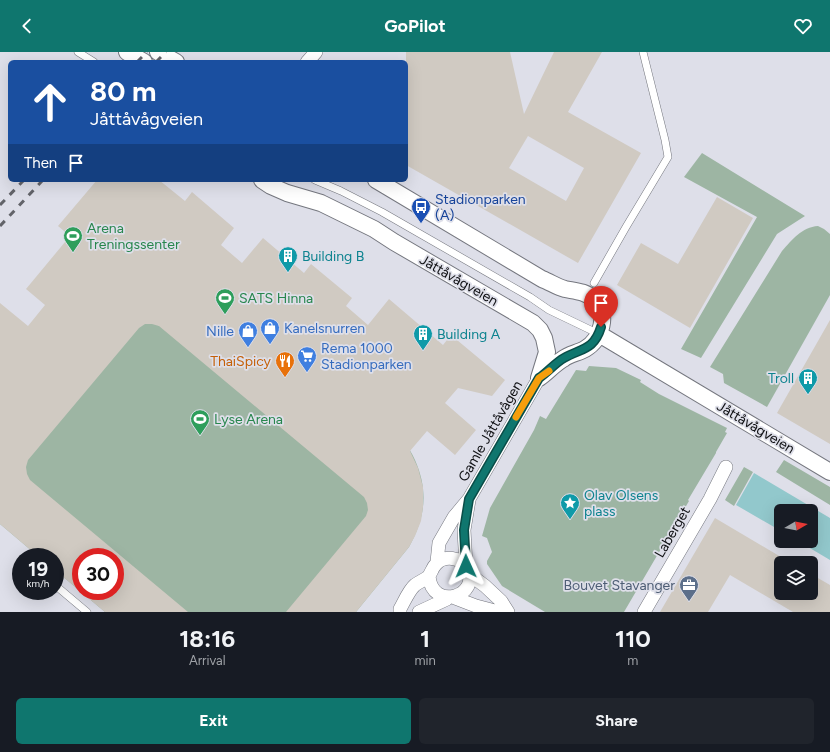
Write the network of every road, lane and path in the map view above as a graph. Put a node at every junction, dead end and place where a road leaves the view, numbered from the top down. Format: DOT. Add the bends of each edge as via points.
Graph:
graph roads {
  1 [pos="78,52"];
  2 [pos="127,52"];
  3 [pos="158,52"];
  4 [pos="316,52"];
  5 [pos="643,52"];
  6 [pos="91,60"];
  7 [pos="141,60"];
  8 [pos="172,60"];
  9 [pos="309,60"];
  10 [pos="265,182"];
  11 [pos="320,182"];
  12 [pos="379,182"];
  13 [pos="594,284"];
  14 [pos="599,334"];
  15 [pos="539,378"];
  16 [pos="726,467"];
  17 [pos="830,472"];
  18 [pos="469,499"];
  19 [pos="437,562"];
  20 [pos="468,570"];
  21 [pos="429,576"];
  22 [pos="64,593"];
  23 [pos="451,598"];
  24 [pos="87,612"];
  25 [pos="400,612"];
  26 [pos="419,612"];
  27 [pos="508,612"];
  28 [pos="644,612"];
  1 -- 6 [label="lane"];
  2 -- 7 [label="street"];
  3 -- 8 [label="street"];
  4 -- 9 [label="street"];
  5 -- 13 [label="lane" via="668,157"];
  10 -- 15 [label="street, Jåttåvågveien" via="288,193 321,203 374,229 533,323 544,338 547,352"];
  11 -- 14 [label="lane" via="382,212 549,310"];
  12 -- 14 [label="street" via="542,279 594,298 602,317"];
  14 -- 15 [label="street" via="585,349 562,359"];
  14 -- 17 [label="street, Jåttåvågveien"];
  15 -- 18 [label="street, Gamle Jåttåvågen"];
  16 -- 28 [label="street, Laberget"];
  18 -- 19 [label="street, Gamle Jåttåvågen" via="438,543"];
  18 -- 20 [label="street, Gamle Jåttåvågen" via="464,530"];
  19 -- 20 [label="street" via="452,558 460,561"];
  19 -- 21 [label="street, Gamle Jåttåvågen"];
  20 -- 23 [label="street, Gamle Jåttåvågen" via="468,587 462,594"];
  20 -- 27 [label="street" via="501,601"];
  21 -- 23 [label="street" via="434,591 440,596"];
  21 -- 25 [label="street, Gamle Jåttåvågen" via="414,586"];
  22 -- 24 [label="lane"];
  23 -- 26 [label="street, Gamle Jåttåvågen"];
  23 -- 27 [label="street" via="495,611"];
}
